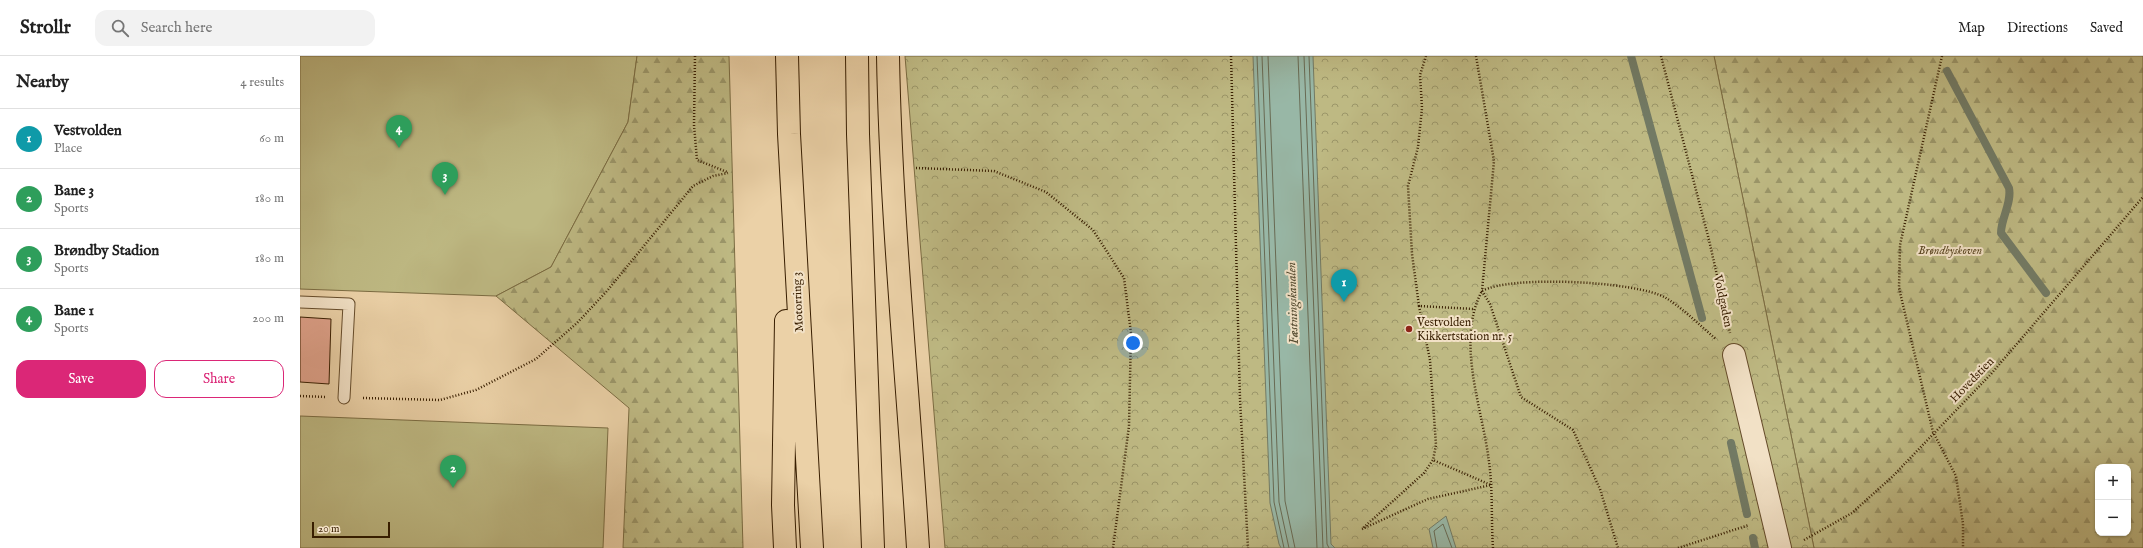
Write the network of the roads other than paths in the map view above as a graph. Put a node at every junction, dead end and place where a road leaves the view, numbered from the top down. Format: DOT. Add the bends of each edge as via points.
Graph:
graph roads {
  1 [pos="787,56"];
  2 [pos="857,56"];
  3 [pos="888,56"];
  4 [pos="789,134"];
  5 [pos="300,302"];
  6 [pos="1734,355"];
  7 [pos="344,398"];
  8 [pos="1788,546"];
  9 [pos="785,548"];
  10 [pos="812,548"];
  11 [pos="873,548"];
  12 [pos="918,548"];
  1 -- 4 [label="highway, Motorring 3"];
  2 -- 11 [label="highway"];
  3 -- 12 [label="highway" via="898,289"];
  4 -- 9 [label="highway" via="783,505"];
  4 -- 10 [label="highway, Motorring 3"];
  5 -- 7 [label="lane" via="349,304"];
  6 -- 8 [label="street" via="1772,517"];
}
